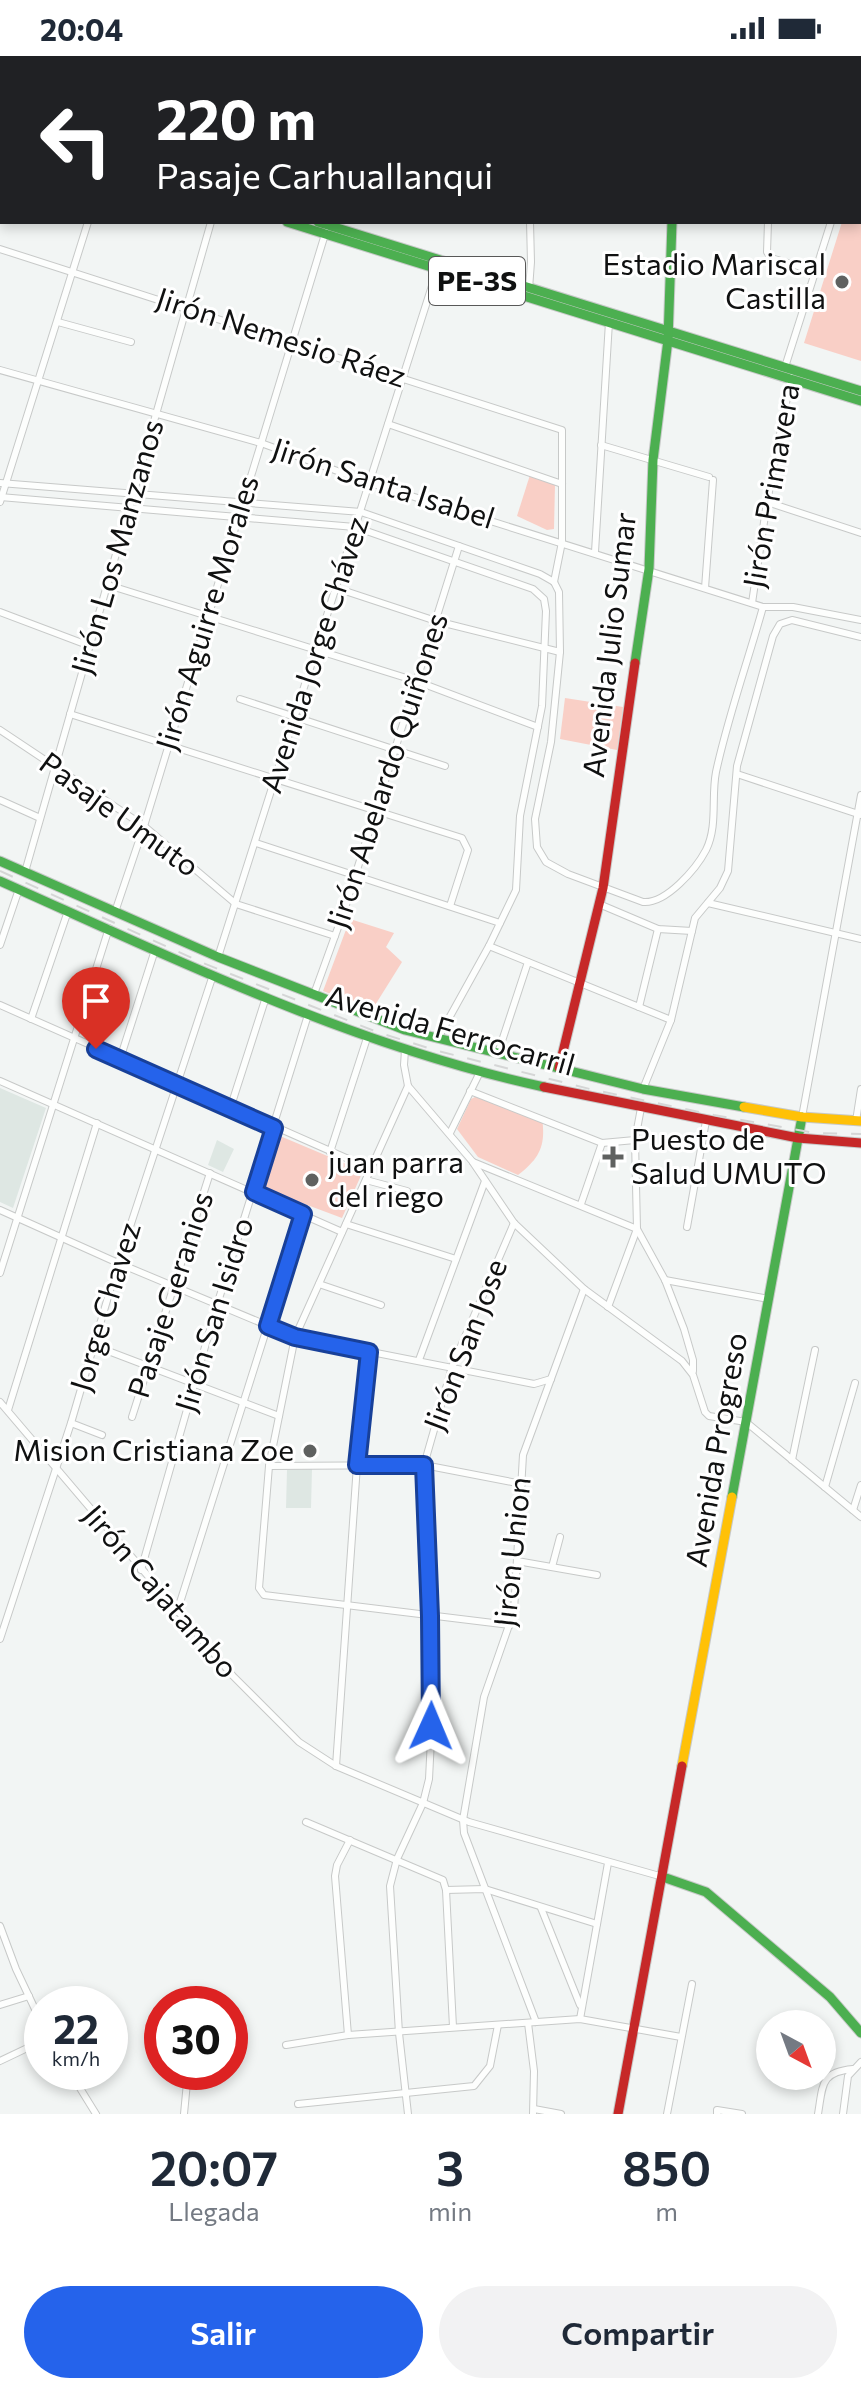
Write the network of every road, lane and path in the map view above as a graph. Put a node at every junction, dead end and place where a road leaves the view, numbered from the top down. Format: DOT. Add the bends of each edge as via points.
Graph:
graph roads {
  1 [pos="87,224"];
  2 [pos="210,224"];
  3 [pos="530,224"];
  4 [pos="672,224"];
  5 [pos="768,224"];
  6 [pos="830,224"];
  7 [pos="325,226"];
  8 [pos="0,249"];
  9 [pos="438,265"];
  10 [pos="815,271"];
  11 [pos="73,272"];
  12 [pos="528,292"];
  13 [pos="186,308"];
  14 [pos="58,322"];
  15 [pos="609,322"];
  16 [pos="668,336"];
  17 [pos="131,342"];
  18 [pos="292,342"];
  19 [pos="0,370"];
  20 [pos="787,372"];
  21 [pos="403,377"];
  22 [pos="40,381"];
  23 [pos="861,391"];
  24 [pos="861,401"];
  25 [pos="156,414"];
  26 [pos="388,424"];
  27 [pos="261,443"];
  28 [pos="601,445"];
  29 [pos="653,460"];
  30 [pos="3,483"];
  31 [pos="370,483"];
  32 [pos="562,484"];
  33 [pos="133,493"];
  34 [pos="0,499"];
  35 [pos="243,502"];
  36 [pos="767,502"];
  37 [pos="129,509"];
  38 [pos="361,512"];
  39 [pos="238,518"];
  40 [pos="355,527"];
  41 [pos="861,533"];
  42 [pos="562,542"];
  43 [pos="459,546"];
  44 [pos="595,552"];
  45 [pos="455,560"];
  46 [pos="649,569"];
  47 [pos="554,582"];
  48 [pos="108,585"];
  49 [pos="336,588"];
  50 [pos="705,588"];
  51 [pos="752,603"];
  52 [pos="763,607"];
  53 [pos="0,612"];
  54 [pos="207,615"];
  55 [pos="861,620"];
  56 [pos="436,621"];
  57 [pos="861,637"];
  58 [pos="90,646"];
  59 [pos="545,649"];
  60 [pos="316,651"];
  61 [pos="560,652"];
  62 [pos="416,681"];
  63 [pos="240,699"];
  64 [pos="70,714"];
  65 [pos="296,717"];
  66 [pos="538,727"];
  67 [pos="0,730"];
  68 [pos="167,745"];
  69 [pos="395,750"];
  70 [pos="55,766"];
  71 [pos="445,766"];
  72 [pos="737,774"];
  73 [pos="276,781"];
  74 [pos="861,795"];
  75 [pos="0,800"];
  76 [pos="376,812"];
  77 [pos="859,814"];
  78 [pos="40,818"];
  79 [pos="144,826"];
  80 [pos="256,843"];
  81 [pos="0,861"];
  82 [pos="25,872"];
  83 [pos="355,873"];
  84 [pos="0,881"];
  85 [pos="603,888"];
  86 [pos="19,889"];
  87 [pos="708,903"];
  88 [pos="236,904"];
  89 [pos="599,904"];
  90 [pos="450,906"];
  91 [pos="68,911"];
  92 [pos="115,912"];
  93 [pos="500,923"];
  94 [pos="109,928"];
  95 [pos="658,929"];
  96 [pos="692,931"];
  97 [pos="836,933"];
  98 [pos="335,936"];
  99 [pos="861,939"];
  100 [pos="0,944"];
  101 [pos="489,946"];
  102 [pos="155,950"];
  103 [pos="218,957"];
  104 [pos="528,962"];
  105 [pos="213,975"];
  106 [pos="580,983"];
  107 [pos="314,994"];
  108 [pos="266,997"];
  109 [pos="0,1005"];
  110 [pos="639,1007"];
  111 [pos="308,1015"];
  112 [pos="31,1019"];
  113 [pos="671,1020"];
  114 [pos="73,1038"];
  115 [pos="367,1038"];
  116 [pos="438,1038"];
  117 [pos="405,1050"];
  118 [pos="498,1053"];
  119 [pos="120,1059"];
  120 [pos="559,1068"];
  121 [pos="480,1072"];
  122 [pos="0,1081"];
  123 [pos="178,1085"];
  124 [pos="408,1086"];
  125 [pos="643,1089"];
  126 [pos="861,1089"];
  127 [pos="470,1091"];
  128 [pos="52,1103"];
  129 [pos="641,1108"];
  130 [pos="230,1109"];
  131 [pos="802,1117"];
  132 [pos="706,1121"];
  133 [pos="858,1121"];
  134 [pos="97,1123"];
  135 [pos="274,1128"];
  136 [pos="450,1133"];
  137 [pos="798,1138"];
  138 [pos="635,1140"];
  139 [pos="602,1143"];
  140 [pos="861,1143"];
  141 [pos="157,1150"];
  142 [pos="330,1152"];
  143 [pos="472,1161"];
  144 [pos="371,1169"];
  145 [pos="210,1173"];
  146 [pos="366,1180"];
  147 [pos="485,1181"];
  148 [pos="407,1191"];
  149 [pos="254,1192"];
  150 [pos="581,1204"];
  151 [pos="0,1210"];
  152 [pos="303,1214"];
  153 [pos="17,1217"];
  154 [pos="514,1223"];
  155 [pos="346,1224"];
  156 [pos="687,1227"];
  157 [pos="637,1229"];
  158 [pos="342,1232"];
  159 [pos="62,1237"];
  160 [pos="456,1259"];
  161 [pos="118,1263"];
  162 [pos="0,1273"];
  163 [pos="665,1280"];
  164 [pos="319,1284"];
  165 [pos="174,1286"];
  166 [pos="584,1289"];
  167 [pos="769,1299"];
  168 [pos="217,1305"];
  169 [pos="381,1305"];
  170 [pos="608,1307"];
  171 [pos="268,1326"];
  172 [pos="295,1337"];
  173 [pos="95,1346"];
  174 [pos="815,1350"];
  175 [pos="369,1352"];
  176 [pos="419,1360"];
  177 [pos="149,1367"];
  178 [pos="452,1367"];
  179 [pos="693,1375"];
  180 [pos="551,1379"];
  181 [pos="855,1383"];
  182 [pos="193,1384"];
  183 [pos="0,1402"];
  184 [pos="243,1403"];
  185 [pos="7,1410"];
  186 [pos="279,1416"];
  187 [pos="132,1417"];
  188 [pos="746,1422"];
  189 [pos="71,1423"];
  190 [pos="102,1435"];
  191 [pos="792,1460"];
  192 [pos="357,1465"];
  193 [pos="424,1465"];
  194 [pos="269,1466"];
  195 [pos="54,1468"];
  196 [pos="522,1484"];
  197 [pos="861,1485"];
  198 [pos="825,1487"];
  199 [pos="853,1510"];
  200 [pos="861,1517"];
  201 [pos="560,1537"];
  202 [pos="517,1561"];
  203 [pos="552,1567"];
  204 [pos="141,1571"];
  205 [pos="597,1575"];
  206 [pos="348,1605"];
  207 [pos="177,1612"];
  208 [pos="430,1616"];
  209 [pos="510,1625"];
  210 [pos="0,1639"];
  211 [pos="336,1766"];
  212 [pos="423,1803"];
  213 [pos="463,1820"];
  214 [pos="306,1822"];
  215 [pos="350,1840"];
  216 [pos="397,1859"];
  217 [pos="608,1863"];
  218 [pos="663,1877"];
  219 [pos="485,1889"];
  220 [pos="446,1890"];
  221 [pos="541,1908"];
  222 [pos="597,1924"];
  223 [pos="0,1926"];
  224 [pos="692,1984"];
  225 [pos="25,1986"];
  226 [pos="24,1998"];
  227 [pos="0,2005"];
  228 [pos="580,2006"];
  229 [pos="580,2019"];
  230 [pos="536,2022"];
  231 [pos="528,2023"];
  232 [pos="498,2025"];
  233 [pos="453,2027"];
  234 [pos="634,2029"];
  235 [pos="861,2032"];
  236 [pos="399,2033"];
  237 [pos="348,2035"];
  238 [pos="681,2037"];
  239 [pos="286,2045"];
  240 [pos="24,2050"];
  241 [pos="0,2061"];
  242 [pos="861,2062"];
  243 [pos="853,2069"];
  244 [pos="81,2090"];
  245 [pos="186,2090"];
  246 [pos="406,2094"];
  247 [pos="298,2104"];
  248 [pos="533,2112"];
  249 [pos="96,2114"];
  250 [pos="184,2114"];
  251 [pos="408,2114"];
  252 [pos="561,2114"];
  253 [pos="618,2114"];
  254 [pos="667,2114"];
  255 [pos="717,2114"];
  256 [pos="742,2114"];
  257 [pos="818,2114"];
  258 [pos="843,2114"];
  1 -- 11 [label="street"];
  2 -- 13 [label="street, Jirón Los Manzanos"];
  3 -- 12 [label="street"];
  4 -- 16 [label="main road, Avenida Julio Sumar"];
  5 -- 10 [label="street" via="773,260"];
  6 -- 10 [label="street, Jirón Primavera"];
  7 -- 9 [label="main road, PE-3S"];
  7 -- 18 [label="street, Jirón Aguirre Morales"];
  8 -- 11 [label="street, Jirón Nemesio Ráez"];
  9 -- 12 [label="main road, PE-3S"];
  9 -- 21 [label="street, Avenida Jorge Chávez"];
  10 -- 20 [label="street, Jirón Primavera"];
  11 -- 13 [label="street, Jirón Nemesio Ráez"];
  11 -- 14 [label="street"];
  12 -- 15 [label="main road, PE-3S"];
  12 -- 16 [label="main road, PE-3S"];
  13 -- 18 [label="street, Jirón Nemesio Ráez"];
  13 -- 25 [label="street, Jirón Los Manzanos"];
  14 -- 17 [label="street"];
  14 -- 22 [label="street"];
  15 -- 16 [label="main road, PE-3S"];
  15 -- 28 [label="street"];
  16 -- 20 [label="main road, PE-3S"];
  16 -- 29 [label="main road, Avenida Julio Sumar"];
  18 -- 21 [label="street, Jirón Nemesio Ráez"];
  18 -- 27 [label="street, Jirón Aguirre Morales"];
  19 -- 22 [label="street, Jirón Santa Isabel"];
  20 -- 23 [label="main road, PE-3S"];
  20 -- 24 [label="main road, PE-3S"];
  20 -- 36 [label="street, Jirón Primavera"];
  21 -- 26 [label="street, Avenida Jorge Chávez"];
  21 -- 32 [label="street, Jirón Nemesio Ráez" via="562,430"];
  22 -- 25 [label="street, Jirón Santa Isabel"];
  22 -- 30 [label="street"];
  25 -- 27 [label="street, Jirón Santa Isabel"];
  25 -- 33 [label="street, Jirón Los Manzanos"];
  26 -- 31 [label="street, Avenida Jorge Chávez"];
  26 -- 32 [label="street"];
  27 -- 31 [label="street, Jirón Santa Isabel"];
  27 -- 35 [label="street, Jirón Aguirre Morales"];
  28 -- 29 [label="street"];
  28 -- 44 [label="street"];
  29 -- 46 [label="main road, Avenida Julio Sumar"];
  29 -- 50 [label="street" via="711,478"];
  30 -- 33 [label="street"];
  30 -- 34 [label="street"];
  31 -- 38 [label="street, Avenida Jorge Chávez"];
  31 -- 42 [label="street, Jirón Santa Isabel"];
  32 -- 42 [label="street"];
  33 -- 35 [label="street"];
  33 -- 37 [label="street, Jirón Los Manzanos"];
  34 -- 37 [label="street"];
  35 -- 38 [label="street"];
  35 -- 39 [label="street, Jirón Aguirre Morales"];
  36 -- 41 [label="street"];
  36 -- 51 [label="street, Jirón Primavera"];
  37 -- 39 [label="street"];
  37 -- 48 [label="street, Jirón Los Manzanos"];
  38 -- 40 [label="street, Avenida Jorge Chávez"];
  38 -- 43 [label="street"];
  39 -- 40 [label="street"];
  39 -- 54 [label="street, Jirón Aguirre Morales"];
  40 -- 45 [label="street"];
  40 -- 49 [label="street, Avenida Jorge Chávez"];
  42 -- 44 [label="street, Jirón Santa Isabel"];
  42 -- 47 [label="street"];
  43 -- 45 [label="street, Jirón Abelardo Quiñones"];
  43 -- 47 [label="street"];
  44 -- 46 [label="street, Jirón Santa Isabel"];
  45 -- 56 [label="street, Jirón Abelardo Quiñones"];
  45 -- 59 [label="street" via="540,594 546,611"];
  46 -- 50 [label="street, Jirón Santa Isabel"];
  46 -- 85 [label="main road, Avenida Julio Sumar"];
  47 -- 61 [label="street" via="559,592"];
  48 -- 54 [label="street"];
  48 -- 58 [label="street, Jirón Los Manzanos"];
  49 -- 56 [label="street"];
  49 -- 60 [label="street, Avenida Jorge Chávez"];
  50 -- 51 [label="street, Jirón Santa Isabel"];
  51 -- 52 [label="street, Jirón Santa Isabel"];
  52 -- 55 [label="street, Jirón Santa Isabel"];
  52 -- 85 [label="street" via="716,774 706,851 677,884 649,903"];
  53 -- 58 [label="street"];
  54 -- 60 [label="street"];
  54 -- 68 [label="street, Jirón Aguirre Morales"];
  56 -- 59 [label="street"];
  56 -- 62 [label="street, Jirón Abelardo Quiñones"];
  57 -- 72 [label="street" via="792,620 780,624"];
  58 -- 64 [label="street, Jirón Los Manzanos"];
  59 -- 61 [label="street"];
  59 -- 66 [label="street"];
  60 -- 62 [label="street"];
  60 -- 65 [label="street, Avenida Jorge Chávez"];
  61 -- 85 [label="street" via="551,742 535,819 537,847 546,862"];
  62 -- 66 [label="street"];
  62 -- 69 [label="street, Jirón Abelardo Quiñones"];
  63 -- 65 [label="street"];
  64 -- 68 [label="street"];
  64 -- 70 [label="street, Jirón Los Manzanos"];
  65 -- 69 [label="street"];
  65 -- 73 [label="street, Avenida Jorge Chávez"];
  66 -- 93 [label="street" via="520,816 516,890"];
  67 -- 70 [label="street, Pasaje Umuto"];
  68 -- 73 [label="street"];
  68 -- 79 [label="street, Jirón Aguirre Morales"];
  69 -- 71 [label="street"];
  69 -- 76 [label="street, Jirón Abelardo Quiñones"];
  70 -- 78 [label="street, Jirón Los Manzanos"];
  70 -- 79 [label="street, Pasaje Umuto"];
  72 -- 77 [label="street"];
  72 -- 87 [label="street" via="728,871"];
  73 -- 76 [label="street"];
  73 -- 80 [label="street, Avenida Jorge Chávez"];
  74 -- 77 [label="street, Avenida Progreso"];
  75 -- 78 [label="street"];
  76 -- 83 [label="street, Jirón Abelardo Quiñones"];
  76 -- 90 [label="street" via="462,838 468,850"];
  77 -- 97 [label="street, Avenida Progreso"];
  78 -- 82 [label="street, Jirón Los Manzanos"];
  79 -- 88 [label="street, Pasaje Umuto"];
  79 -- 92 [label="street, Jirón Aguirre Morales"];
  80 -- 83 [label="street"];
  80 -- 88 [label="street, Avenida Jorge Chávez"];
  81 -- 82 [label="main road, Avenida Ferrocarril"];
  82 -- 92 [label="main road, Avenida Ferrocarril"];
  83 -- 90 [label="street"];
  83 -- 98 [label="street, Jirón Abelardo Quiñones"];
  84 -- 86 [label="main road, Avenida Ferrocarril"];
  85 -- 89 [label="main road, Avenida Julio Sumar"];
  86 -- 91 [label="main road, Avenida Ferrocarril"];
  86 -- 100 [label="street"];
  87 -- 96 [label="street"];
  87 -- 97 [label="street"];
  88 -- 98 [label="street"];
  88 -- 103 [label="street, Avenida Jorge Chávez"];
  89 -- 95 [label="street"];
  89 -- 106 [label="main road, Avenida Julio Sumar"];
  90 -- 93 [label="street"];
  91 -- 94 [label="main road, Avenida Ferrocarril"];
  91 -- 112 [label="street"];
  92 -- 103 [label="main road, Avenida Ferrocarril"];
  93 -- 101 [label="street"];
  94 -- 102 [label="main road, Avenida Ferrocarril"];
  94 -- 114 [label="street"];
  95 -- 96 [label="street"];
  95 -- 110 [label="street"];
  96 -- 113 [label="street"];
  97 -- 99 [label="street"];
  97 -- 131 [label="street, Avenida Progreso"];
  98 -- 107 [label="street, Jirón Abelardo Quiñones"];
  101 -- 104 [label="street"];
  101 -- 116 [label="street"];
  102 -- 105 [label="main road, Avenida Ferrocarril"];
  102 -- 119 [label="street"];
  103 -- 107 [label="main road, Avenida Ferrocarril"];
  104 -- 106 [label="street"];
  104 -- 118 [label="street"];
  105 -- 108 [label="main road, Avenida Ferrocarril"];
  105 -- 123 [label="street, Jorge Chavez"];
  106 -- 110 [label="street"];
  106 -- 120 [label="main road, Avenida Julio Sumar"];
  107 -- 116 [label="main road, Avenida Ferrocarril"];
  108 -- 111 [label="main road, Avenida Ferrocarril"];
  108 -- 130 [label="street"];
  109 -- 112 [label="street"];
  110 -- 113 [label="street"];
  111 -- 115 [label="main road, Avenida Ferrocarril"];
  111 -- 135 [label="street, Jirón San Isidro"];
  112 -- 114 [label="street"];
  113 -- 125 [label="street"];
  114 -- 119 [label="street"];
  114 -- 128 [label="street"];
  115 -- 117 [label="main road, Avenida Ferrocarril"];
  115 -- 142 [label="street"];
  116 -- 118 [label="main road, Avenida Ferrocarril"];
  117 -- 121 [label="main road, Avenida Ferrocarril"];
  117 -- 124 [label="street"];
  118 -- 120 [label="main road, Avenida Ferrocarril"];
  119 -- 123 [label="street"];
  120 -- 125 [label="main road, Avenida Ferrocarril"];
  121 -- 127 [label="street"];
  121 -- 129 [label="main road, Avenida Ferrocarril"];
  122 -- 128 [label="street"];
  123 -- 130 [label="street"];
  123 -- 141 [label="street, Jorge Chavez"];
  124 -- 136 [label="street"];
  124 -- 144 [label="street"];
  125 -- 131 [label="main road, Avenida Ferrocarril"];
  126 -- 133 [label="street"];
  127 -- 136 [label="street"];
  127 -- 139 [label="street"];
  128 -- 134 [label="street"];
  128 -- 153 [label="street"];
  129 -- 132 [label="main road, Avenida Ferrocarril"];
  129 -- 138 [label="street"];
  130 -- 135 [label="street"];
  131 -- 133 [label="main road, Avenida Ferrocarril"];
  131 -- 137 [label="main road, Avenida Progreso"];
  132 -- 137 [label="main road, Avenida Ferrocarril"];
  132 -- 156 [label="street"];
  134 -- 141 [label="street"];
  134 -- 159 [label="street"];
  135 -- 142 [label="street"];
  135 -- 149 [label="street, Jirón San Isidro"];
  136 -- 143 [label="street"];
  137 -- 140 [label="main road, Avenida Ferrocarril"];
  137 -- 167 [label="main road, Avenida Progreso"];
  138 -- 139 [label="street"];
  138 -- 157 [label="street"];
  139 -- 150 [label="street"];
  141 -- 145 [label="street"];
  141 -- 161 [label="street, Jorge Chavez"];
  142 -- 144 [label="street"];
  143 -- 147 [label="street"];
  143 -- 150 [label="street"];
  144 -- 146 [label="street"];
  145 -- 149 [label="street"];
  145 -- 165 [label="street, Pasaje Geranios"];
  146 -- 148 [label="street"];
  146 -- 155 [label="street"];
  147 -- 154 [label="street"];
  147 -- 160 [label="street"];
  149 -- 152 [label="street"];
  149 -- 168 [label="street, Jirón San Isidro"];
  150 -- 157 [label="street"];
  151 -- 153 [label="street"];
  152 -- 158 [label="street"];
  152 -- 171 [label="street"];
  153 -- 159 [label="street"];
  153 -- 162 [label="street"];
  154 -- 166 [label="street"];
  154 -- 178 [label="street, Jirón San Jose"];
  155 -- 158 [label="street"];
  155 -- 160 [label="street"];
  157 -- 163 [label="street"];
  157 -- 170 [label="street"];
  158 -- 164 [label="street"];
  159 -- 161 [label="street"];
  159 -- 185 [label="street"];
  160 -- 176 [label="street"];
  161 -- 165 [label="street"];
  161 -- 173 [label="street, Jorge Chavez"];
  163 -- 167 [label="street"];
  163 -- 179 [label="street" via="684,1329"];
  164 -- 169 [label="street"];
  164 -- 172 [label="street"];
  165 -- 168 [label="street"];
  165 -- 177 [label="street, Pasaje Geranios"];
  166 -- 170 [label="street"];
  166 -- 180 [label="street, Jirón Union"];
  167 -- 188 [label="main road, Avenida Progreso"];
  168 -- 171 [label="street"];
  168 -- 182 [label="street, Jirón San Isidro"];
  170 -- 179 [label="street" via="682,1361"];
  171 -- 172 [label="street"];
  171 -- 184 [label="street"];
  172 -- 175 [label="street"];
  172 -- 186 [label="street"];
  173 -- 177 [label="street"];
  173 -- 189 [label="street, Jorge Chavez"];
  174 -- 191 [label="street"];
  175 -- 176 [label="street"];
  175 -- 192 [label="street"];
  176 -- 178 [label="street"];
  177 -- 182 [label="street"];
  177 -- 187 [label="street, Pasaje Geranios"];
  178 -- 180 [label="street" via="534,1384"];
  178 -- 193 [label="street, Jirón San Jose"];
  179 -- 188 [label="street" via="709,1416"];
  180 -- 196 [label="street, Jirón Union" via="523,1455"];
  181 -- 198 [label="street"];
  182 -- 184 [label="street"];
  182 -- 204 [label="street, Jirón San Isidro"];
  183 -- 185 [label="street, Jirón Cajatambo"];
  184 -- 186 [label="street"];
  184 -- 207 [label="street"];
  185 -- 195 [label="street, Jirón Cajatambo"];
  186 -- 194 [label="street"];
  188 -- 191 [label="street"];
  188 -- 218 [label="main road, Avenida Progreso"];
  189 -- 190 [label="street"];
  189 -- 195 [label="street, Jorge Chavez"];
  191 -- 198 [label="street"];
  192 -- 193 [label="street"];
  192 -- 194 [label="street"];
  192 -- 206 [label="street"];
  193 -- 196 [label="street"];
  193 -- 208 [label="street, Jirón San Jose"];
  194 -- 206 [label="street" via="261,1592"];
  195 -- 204 [label="street, Jirón Cajatambo"];
  195 -- 210 [label="street, Jorge Chavez"];
  196 -- 202 [label="street, Jirón Union"];
  197 -- 199 [label="street"];
  198 -- 199 [label="street"];
  199 -- 200 [label="street"];
  201 -- 203 [label="street"];
  202 -- 203 [label="street"];
  202 -- 209 [label="street, Jirón Union"];
  203 -- 205 [label="street"];
  204 -- 207 [label="street, Jirón Cajatambo"];
  206 -- 208 [label="street"];
  206 -- 211 [label="street"];
  207 -- 211 [label="street, Jirón Cajatambo" via="256,1701 299,1742"];
  208 -- 209 [label="street"];
  208 -- 212 [label="street, Jirón San Jose" via="433,1699"];
  209 -- 213 [label="street, Jirón Union" via="484,1697"];
  211 -- 212 [label="street, Jirón Cajatambo"];
  212 -- 213 [label="street, Jirón Cajatambo"];
  212 -- 216 [label="street, Jirón San Jose"];
  213 -- 217 [label="street, Jirón Cajatambo"];
  213 -- 219 [label="street"];
  214 -- 215 [label="street"];
  215 -- 216 [label="street"];
  215 -- 237 [label="street" via="335,1876"];
  216 -- 220 [label="street" via="443,1880"];
  216 -- 236 [label="street, Jirón San Jose" via="390,1908"];
  217 -- 218 [label="street, Jirón Cajatambo"];
  217 -- 222 [label="street"];
  218 -- 234 [label="main road, Avenida Progreso"];
  218 -- 235 [label="main road" via="706,1892 830,1997"];
  219 -- 220 [label="street"];
  219 -- 221 [label="street"];
  219 -- 230 [label="street"];
  220 -- 233 [label="street"];
  221 -- 222 [label="street"];
  221 -- 228 [label="street"];
  222 -- 228 [label="street"];
  223 -- 225 [label="street"];
  224 -- 238 [label="street"];
  226 -- 227 [label="street"];
  228 -- 229 [label="street"];
  229 -- 230 [label="street"];
  229 -- 234 [label="street"];
  230 -- 231 [label="street"];
  231 -- 232 [label="street"];
  231 -- 248 [label="street"];
  232 -- 233 [label="street"];
  232 -- 246 [label="street" via="490,2066 474,2086"];
  233 -- 236 [label="street"];
  234 -- 238 [label="street"];
  234 -- 253 [label="main road, Avenida Progreso"];
  236 -- 237 [label="street"];
  236 -- 246 [label="street, Jirón San Jose"];
  237 -- 239 [label="street"];
  238 -- 254 [label="street"];
  240 -- 241 [label="street"];
  242 -- 243 [label="street"];
  243 -- 257 [label="street" via="835,2071 824,2081"];
  243 -- 258 [label="street" via="845,2084"];
  244 -- 249 [label="street"];
  245 -- 250 [label="street"];
  246 -- 247 [label="street"];
  246 -- 251 [label="street, Jirón San Jose"];
  248 -- 252 [label="street"];
  255 -- 256 [label="street"];
}
